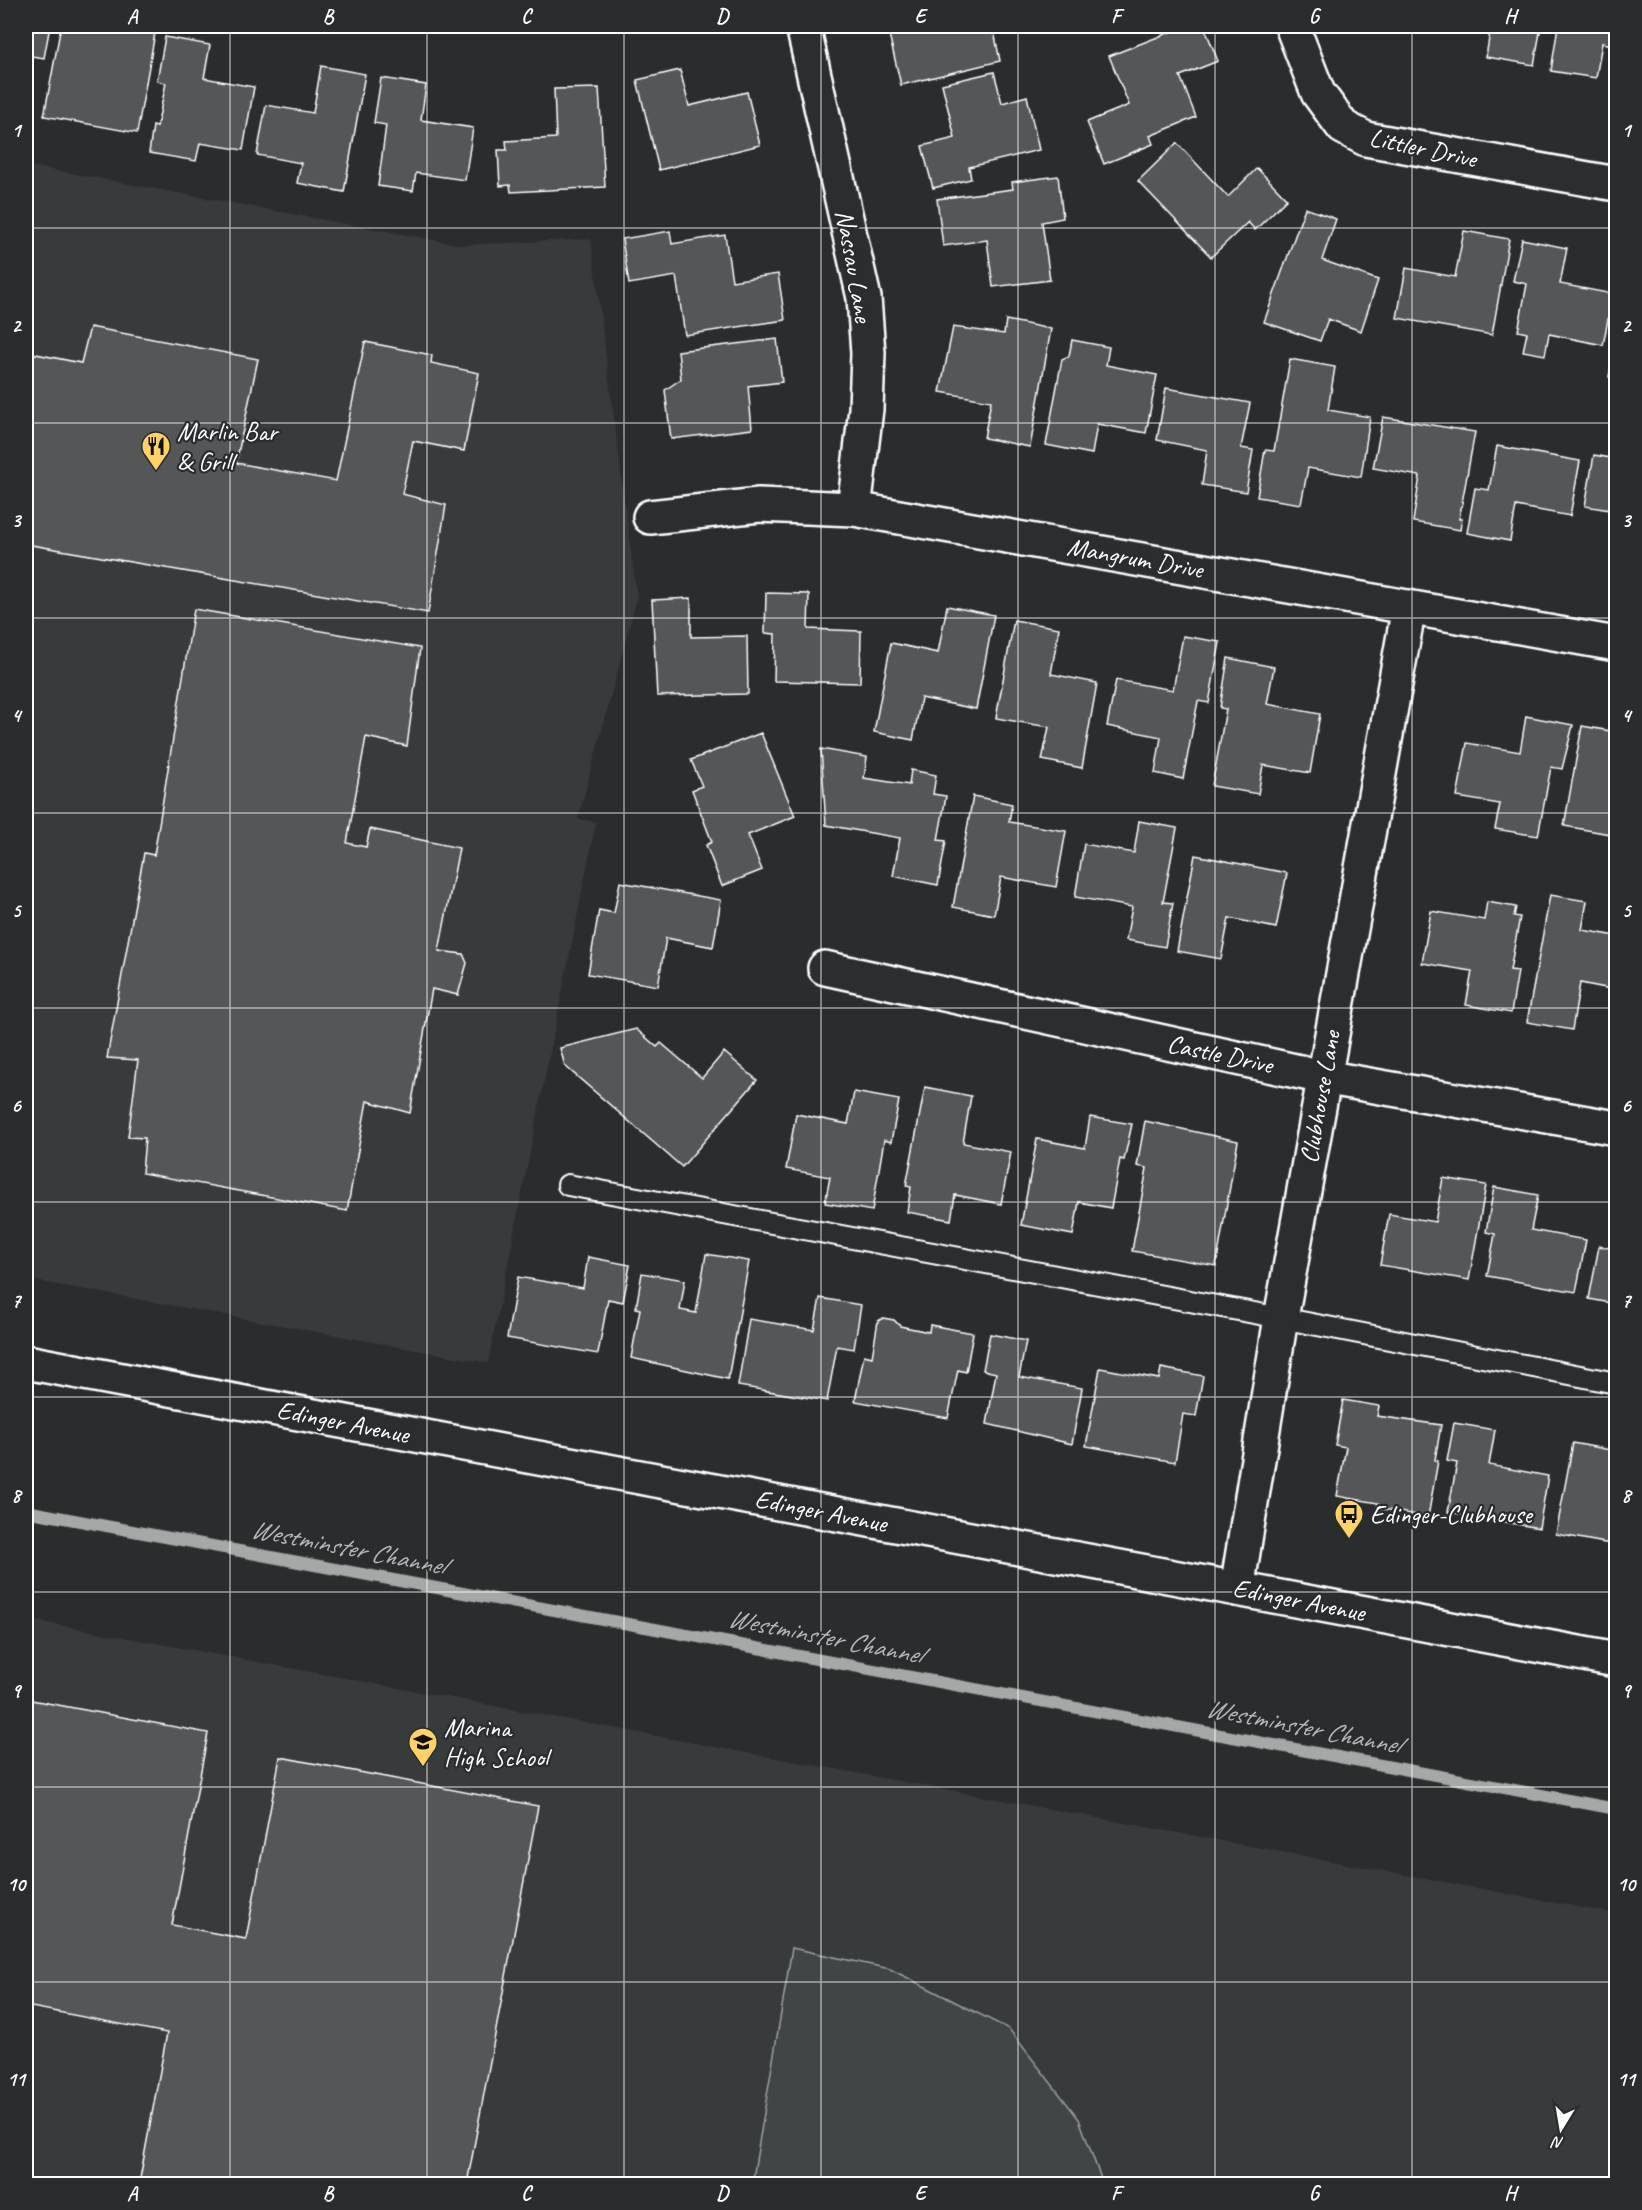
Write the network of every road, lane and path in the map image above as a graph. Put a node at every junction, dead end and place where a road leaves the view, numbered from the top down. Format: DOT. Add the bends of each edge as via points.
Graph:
graph roads {
  1 [pos="803,26"];
  2 [pos="1292,26"];
  3 [pos="1617,184"];
  4 [pos="854,509"];
  5 [pos="650,517"];
  6 [pos="1409,607"];
  7 [pos="1617,644"];
  8 [pos="825,969"];
  9 [pos="1323,1077"];
  10 [pos="1617,1128"];
  11 [pos="568,1185"];
  12 [pos="1281,1318"];
  13 [pos="26,1362"];
  14 [pos="1617,1383"];
  15 [pos="1237,1589"];
  16 [pos="1617,1660"];
  1 -- 4 [label="street, Nassau Lane" via="864,298 867,410"];
  2 -- 3 [label="street, Littler Drive" via="1318,93 1343,127 1366,139"];
  4 -- 5 [label="street, Mangrum Drive" via="759,505"];
  4 -- 6 [label="street, Mangrum Drive"];
  6 -- 7 [label="street, Mangrum Drive"];
  6 -- 9 [label="street, Clubhouse Lane"];
  8 -- 9 [label="street, Castle Drive"];
  9 -- 10 [label="street, Castle Drive"];
  9 -- 12 [label="street, Clubhouse Lane"];
  11 -- 12 [label="lane"];
  12 -- 14 [label="lane"];
  12 -- 15 [label="street, Clubhouse Lane"];
  13 -- 15 [label="street, Edinger Avenue"];
  15 -- 16 [label="street, Edinger Avenue"];
}
